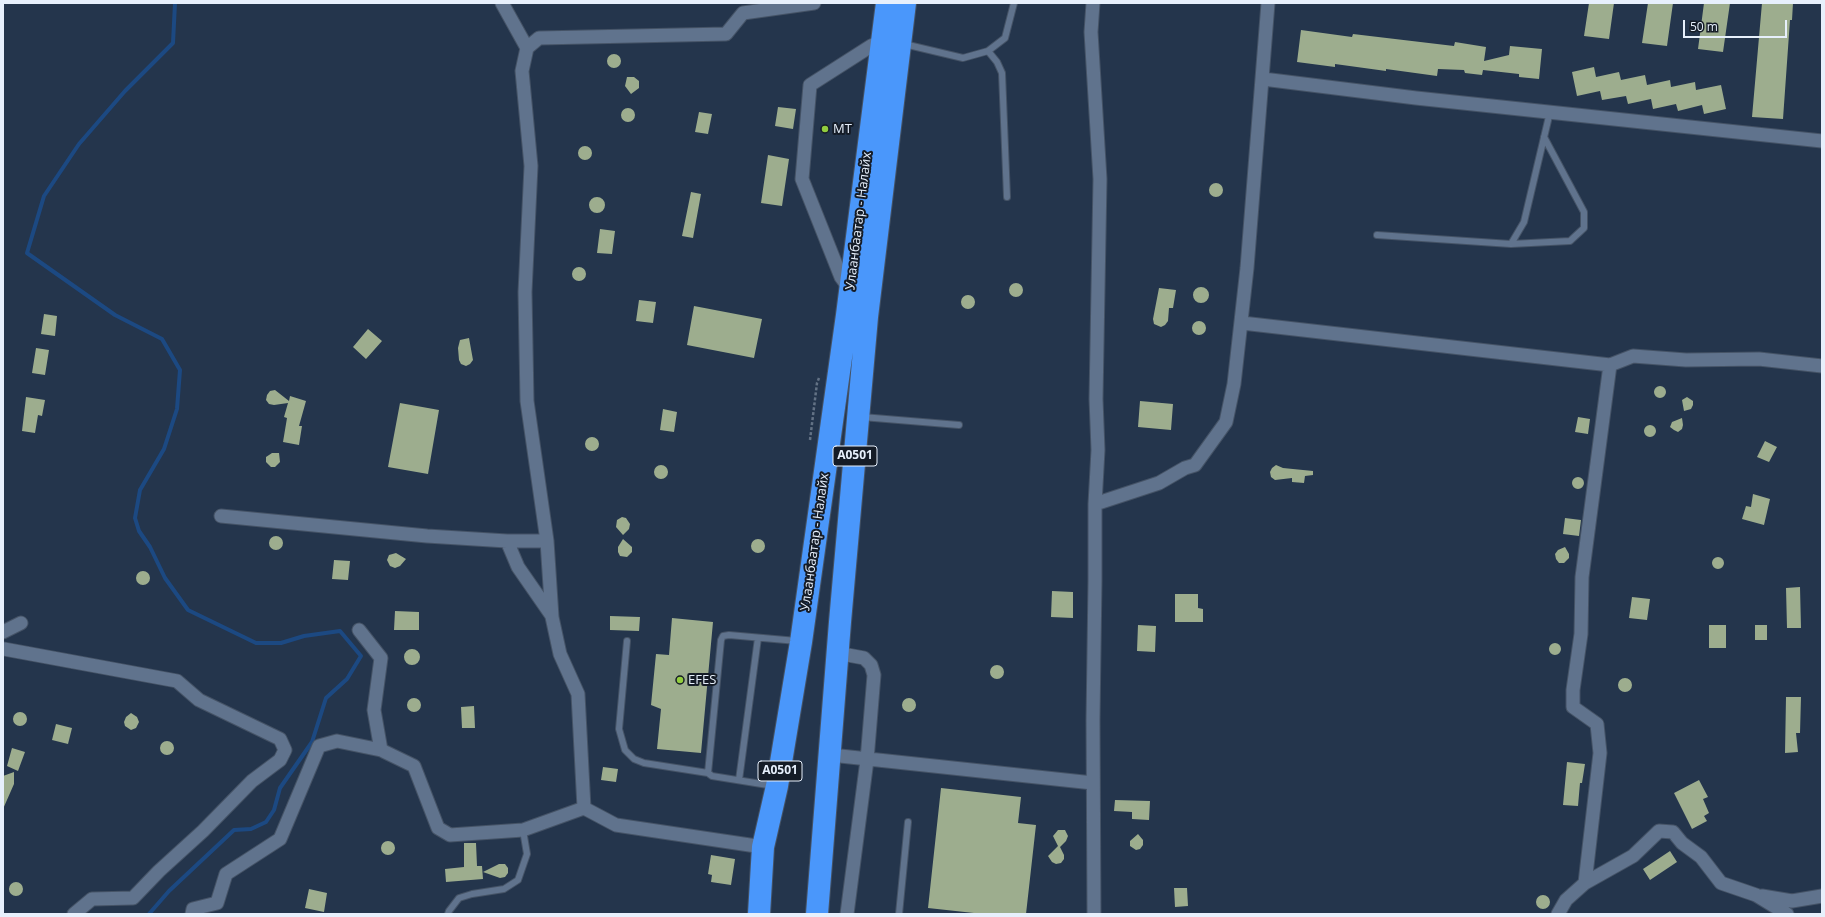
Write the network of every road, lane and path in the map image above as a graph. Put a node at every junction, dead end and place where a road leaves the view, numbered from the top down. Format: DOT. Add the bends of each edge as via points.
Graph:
graph roads {
  1 [pos="502,3"];
  2 [pos="814,3"];
  3 [pos="887,3"];
  4 [pos="904,3"];
  5 [pos="1014,3"];
  6 [pos="1093,3"];
  7 [pos="1268,3"];
  8 [pos="891,42"];
  9 [pos="527,48"];
  10 [pos="988,51"];
  11 [pos="1263,79"];
  12 [pos="1550,112"];
  13 [pos="1544,137"];
  14 [pos="1822,141"];
  15 [pos="1007,197"];
  16 [pos="1377,235"];
  17 [pos="1511,244"];
  18 [pos="850,289"];
  19 [pos="1242,323"];
  20 [pos="1610,365"];
  21 [pos="1822,366"];
  22 [pos="858,416"];
  23 [pos="959,425"];
  24 [pos="1095,504"];
  25 [pos="221,516"];
  26 [pos="507,541"];
  27 [pos="546,541"];
  28 [pos="552,617"];
  29 [pos="21,623"];
  30 [pos="359,630"];
  31 [pos="3,632"];
  32 [pos="758,638"];
  33 [pos="627,642"];
  34 [pos="801,642"];
  35 [pos="4,649"];
  36 [pos="837,653"];
  37 [pos="381,750"];
  38 [pos="830,755"];
  39 [pos="867,760"];
  40 [pos="708,773"];
  41 [pos="740,780"];
  42 [pos="1093,783"];
  43 [pos="777,786"];
  44 [pos="584,808"];
  45 [pos="908,822"];
  46 [pos="523,830"];
  47 [pos="763,847"];
  48 [pos="1585,883"];
  49 [pos="1756,895"];
  50 [pos="1822,896"];
  51 [pos="764,910"];
  52 [pos="816,912"];
  53 [pos="74,914"];
  54 [pos="192,914"];
  55 [pos="448,914"];
  56 [pos="847,914"];
  57 [pos="899,914"];
  58 [pos="1094,914"];
  59 [pos="1558,914"];
  60 [pos="1788,914"];
  1 -- 9 [label="street"];
  2 -- 9 [label="street" via="744,13 726,34 539,38"];
  3 -- 8 [label="highway, Улаанбаатар - Налайх / A0501"];
  4 -- 8 [label="highway, Улаанбаатар - Налайх / A0501"];
  5 -- 10 [label="lane" via="1005,38"];
  6 -- 24 [label="street" via="1091,32 1100,179 1096,392 1098,450"];
  7 -- 11 [label="street"];
  8 -- 10 [label="lane" via="963,58"];
  8 -- 18 [label="highway, Улаанбаатар - Налайх / A0501"];
  8 -- 18 [label="street" via="871,46 810,85 802,179 841,277"];
  8 -- 22 [label="highway, Улаанбаатар - Налайх / A0501"];
  9 -- 27 [label="street" via="522,71 531,166 525,292 527,401"];
  10 -- 15 [label="lane" via="1002,74"];
  11 -- 12 [label="street"];
  11 -- 19 [label="street"];
  12 -- 13 [label="lane"];
  12 -- 14 [label="street"];
  13 -- 17 [label="lane" via="1524,222"];
  13 -- 17 [label="lane" via="1584,212 1584,228 1570,241"];
  16 -- 17 [label="lane"];
  18 -- 34 [label="highway, Улаанбаатар - Налайх / A0501"];
  19 -- 20 [label="street"];
  19 -- 24 [label="street" via="1226,422 1195,465 1159,483"];
  20 -- 21 [label="street" via="1633,356 1686,360 1759,359"];
  20 -- 48 [label="street" via="1582,577 1581,634 1573,690 1573,707 1597,724 1600,753"];
  22 -- 23 [label="lane"];
  22 -- 36 [label="highway, Улаанбаатар - Налайх / A0501"];
  24 -- 42 [label="street"];
  25 -- 26 [label="street"];
  26 -- 27 [label="street"];
  26 -- 28 [label="street" via="518,567"];
  27 -- 28 [label="street"];
  28 -- 44 [label="street" via="560,654 578,694"];
  29 -- 31 [label="street"];
  30 -- 37 [label="street" via="381,658 374,710"];
  32 -- 34 [label="lane"];
  32 -- 40 [label="lane" via="729,634 721,640"];
  32 -- 41 [label="lane"];
  33 -- 40 [label="lane" via="619,729 625,750 634,759 644,763"];
  34 -- 43 [label="highway, Улаанбаатар - Налайх / A0501"];
  35 -- 53 [label="street" via="177,682 199,700 280,739 284,750 280,760 252,781 133,898 92,899"];
  36 -- 38 [label="highway, Улаанбаатар - Налайх / A0501"];
  36 -- 39 [label="street" via="864,658 871,665 874,675"];
  37 -- 46 [label="street" via="414,766 438,828 450,835"];
  37 -- 54 [label="street" via="337,741 319,746 280,839 226,874 217,903 193,909"];
  38 -- 39 [label="street"];
  38 -- 52 [label="highway, Улаанбаатар - Налайх / A0501"];
  39 -- 42 [label="street"];
  39 -- 56 [label="street"];
  40 -- 41 [label="lane" via="712,776"];
  41 -- 43 [label="lane"];
  42 -- 58 [label="street"];
  43 -- 47 [label="highway, Улаанбаатар - Налайх / A0501"];
  44 -- 46 [label="street"];
  44 -- 47 [label="street" via="616,824"];
  45 -- 57 [label="lane"];
  46 -- 55 [label="lane" via="527,854 518,880 504,889 459,898"];
  47 -- 51 [label="highway, Улаанбаатар - Налайх / A0501"];
  48 -- 49 [label="street" via="1634,856 1659,831 1673,832 1682,843 1701,856 1721,883"];
  48 -- 59 [label="street" via="1566,900"];
  49 -- 50 [label="street" via="1792,900"];
  49 -- 60 [label="street"];
}
